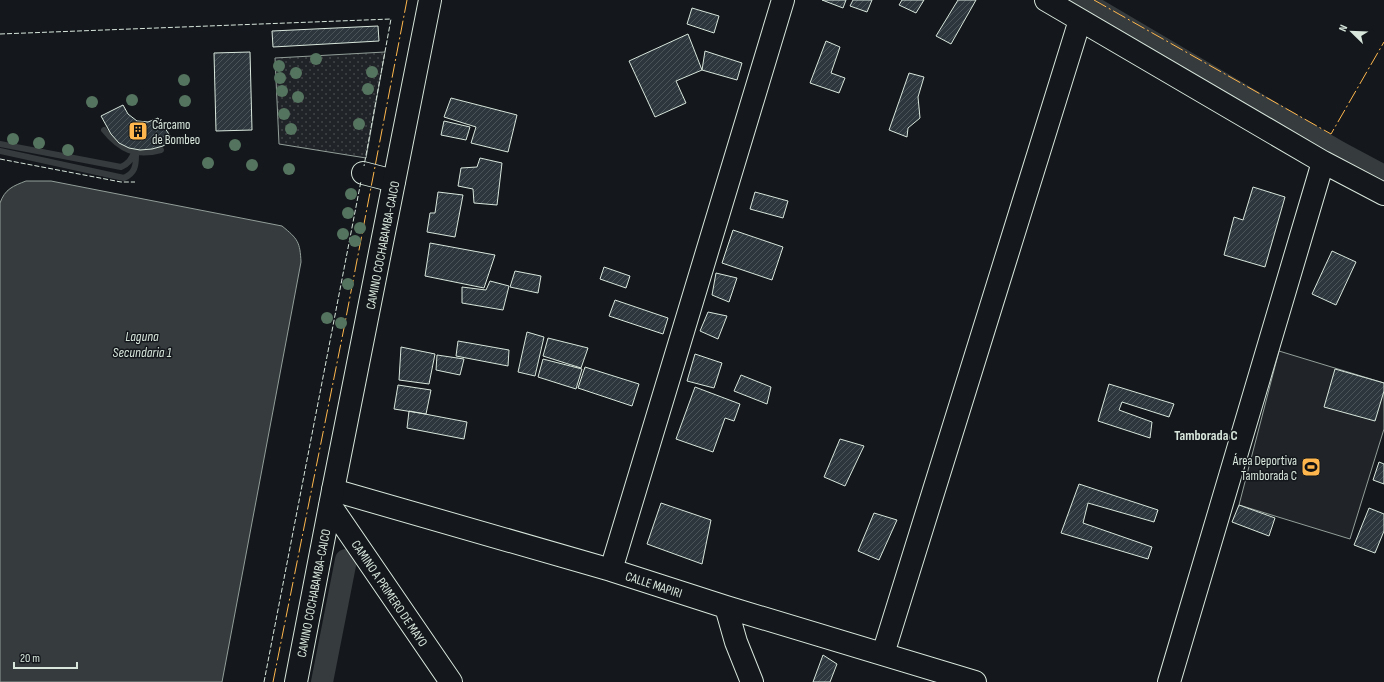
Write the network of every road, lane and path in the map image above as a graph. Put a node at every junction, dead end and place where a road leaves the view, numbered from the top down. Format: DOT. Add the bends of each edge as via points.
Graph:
graph roads {
  1 [pos="430,0"];
  2 [pos="782,0"];
  3 [pos="1046,0"];
  4 [pos="1080,20"];
  5 [pos="1323,162"];
  6 [pos="363,173"];
  7 [pos="394,181"];
  8 [pos="1384,194"];
  9 [pos="331,497"];
  10 [pos="611,570"];
  11 [pos="726,607"];
  12 [pos="883,654"];
  13 [pos="296,682"];
  14 [pos="451,682"];
  15 [pos="752,682"];
  16 [pos="975,682"];
  17 [pos="1169,682"];
  1 -- 7 [label="street, CAMINO COCHABAMBA-CAICO"];
  2 -- 10 [label="street"];
  3 -- 4 [label="street"];
  4 -- 5 [label="street"];
  4 -- 12 [label="street"];
  5 -- 8 [label="street"];
  5 -- 17 [label="street"];
  6 -- 7 [label="street"];
  7 -- 9 [label="street, CAMINO COCHABAMBA-CAICO"];
  9 -- 10 [label="street, CALLE MAPIRI"];
  9 -- 13 [label="street, CAMINO COCHABAMBA-CAICO"];
  9 -- 14 [label="street, CAMINO A PRIMERO DE MAYO"];
  10 -- 11 [label="street, CALLE MAPIRI"];
  11 -- 12 [label="street, CALLE MAPIRI"];
  11 -- 15 [label="street" via="736,642"];
  12 -- 16 [label="street, CALLE MAPIRI"];
}
